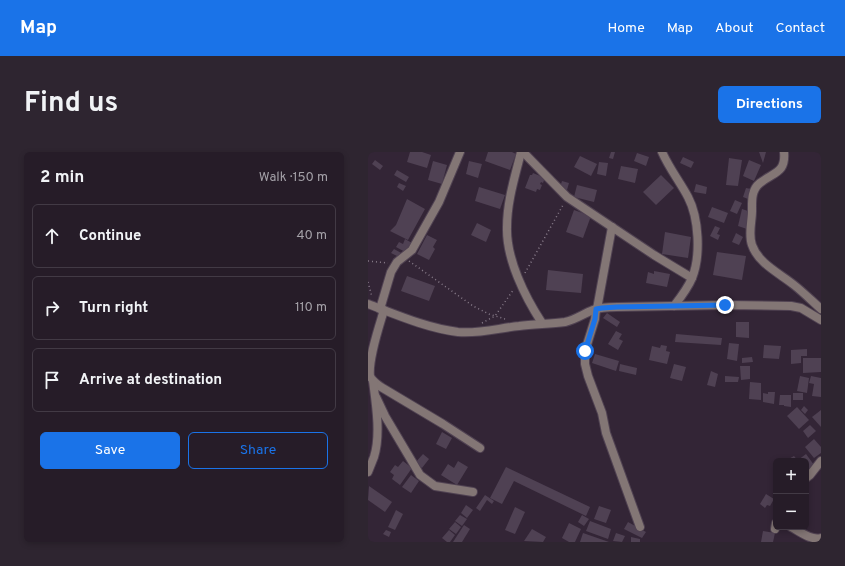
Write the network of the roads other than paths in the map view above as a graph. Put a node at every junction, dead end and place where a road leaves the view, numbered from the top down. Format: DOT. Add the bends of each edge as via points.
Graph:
graph roads {
  1 [pos="460,152"];
  2 [pos="522,152"];
  3 [pos="662,152"];
  4 [pos="784,152"];
  5 [pos="612,227"];
  6 [pos="692,278"];
  7 [pos="674,306"];
  8 [pos="377,307"];
  9 [pos="597,309"];
  10 [pos="821,309"];
  11 [pos="821,320"];
  12 [pos="542,323"];
  13 [pos="373,381"];
  14 [pos="376,397"];
  15 [pos="480,448"];
  16 [pos="821,461"];
  17 [pos="368,472"];
  18 [pos="809,476"];
  19 [pos="473,492"];
  20 [pos="640,527"];
  21 [pos="796,530"];
  22 [pos="821,538"];
  1 -- 8 [label="street" via="438,202 412,250 397,262 391,272"];
  2 -- 5 [label="street" via="567,197"];
  2 -- 12 [label="street" via="511,194 508,244 513,265 531,306"];
  3 -- 6 [label="street" via="693,210 698,247 697,263"];
  4 -- 10 [label="street" via="781,170 758,184 754,190 750,232 752,245 759,259"];
  5 -- 6 [label="street"];
  5 -- 9 [label="street"];
  6 -- 7 [label="street"];
  7 -- 9 [label="street"];
  7 -- 11 [label="street" via="791,306 801,308"];
  8 -- 12 [label="street" via="431,326 460,332"];
  8 -- 13 [label="street" via="368,360"];
  9 -- 12 [label="street" via="570,320"];
  9 -- 20 [label="street" via="585,351 585,364 606,433"];
  13 -- 14 [label="street"];
  13 -- 15 [label="street"];
  14 -- 17 [label="street" via="377,443"];
  14 -- 19 [label="street" via="424,478 435,486"];
  16 -- 18 [label="street"];
  21 -- 22 [label="street" via="811,538"];
}
